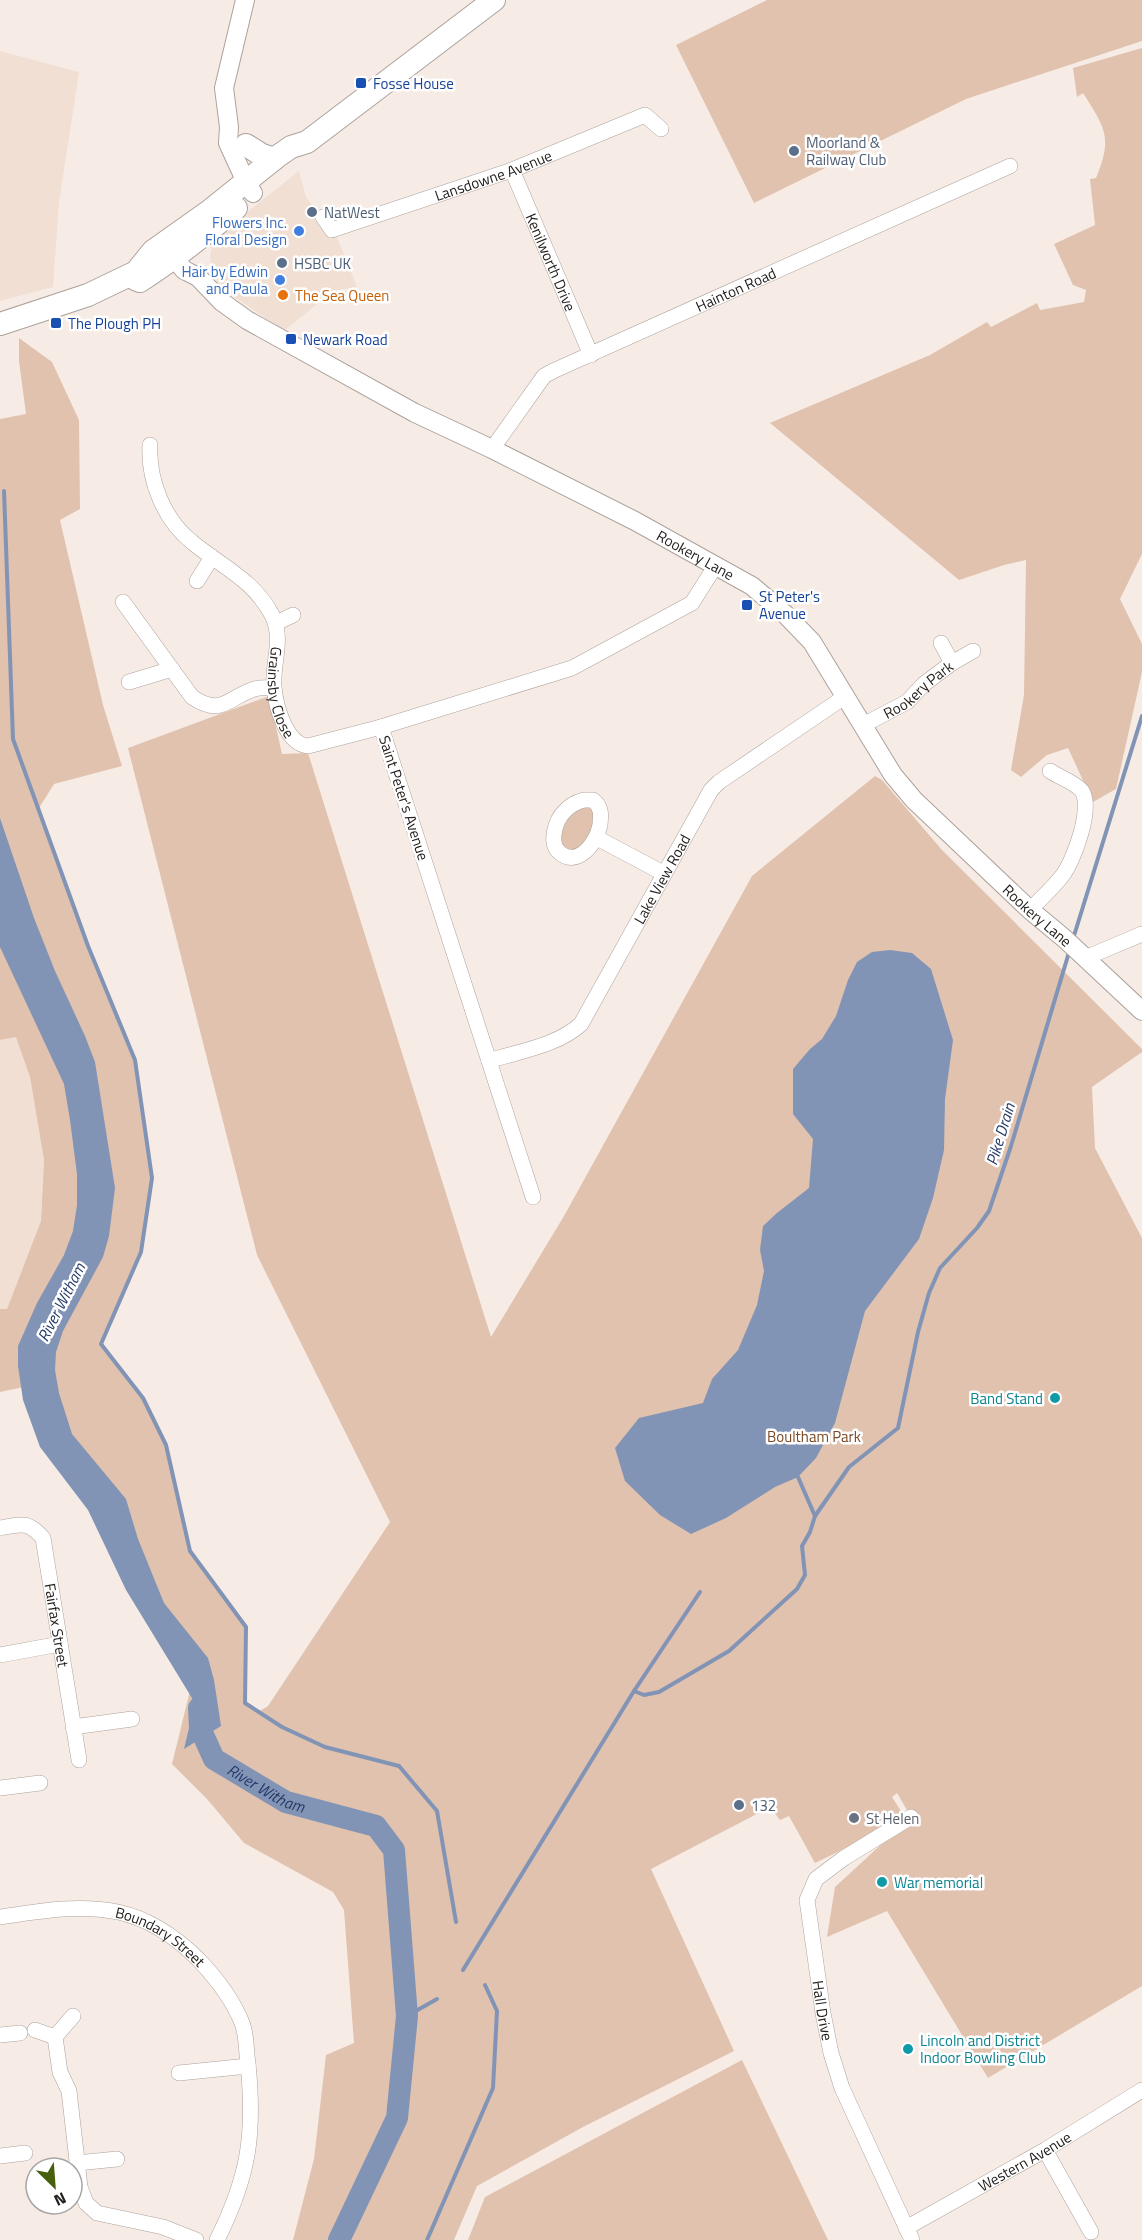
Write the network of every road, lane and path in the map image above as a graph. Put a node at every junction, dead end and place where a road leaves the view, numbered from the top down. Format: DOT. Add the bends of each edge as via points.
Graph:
graph roads {
  1 [pos="245,0"];
  2 [pos="490,3"];
  3 [pos="229,127"];
  4 [pos="661,129"];
  5 [pos="307,142"];
  6 [pos="246,145"];
  7 [pos="274,159"];
  8 [pos="1010,166"];
  9 [pos="512,170"];
  10 [pos="254,184"];
  11 [pos="323,217"];
  12 [pos="176,246"];
  13 [pos="0,324"];
  14 [pos="591,355"];
  15 [pos="492,449"];
  16 [pos="145,455"];
  17 [pos="212,557"];
  18 [pos="716,565"];
  19 [pos="197,581"];
  20 [pos="123,602"];
  21 [pos="293,615"];
  22 [pos="276,623"];
  23 [pos="941,643"];
  24 [pos="973,651"];
  25 [pos="952,663"];
  26 [pos="172,669"];
  27 [pos="129,682"];
  28 [pos="274,688"];
  29 [pos="846,696"];
  30 [pos="863,725"];
  31 [pos="381,727"];
  32 [pos="1050,771"];
  33 [pos="597,838"];
  34 [pos="663,873"];
  35 [pos="1030,910"];
  36 [pos="1142,934"];
  37 [pos="1076,949"];
  38 [pos="1142,1011"];
  39 [pos="489,1061"];
  40 [pos="533,1197"];
  41 [pos="0,1528"];
  42 [pos="60,1644"];
  43 [pos="0,1655"];
  44 [pos="132,1719"];
  45 [pos="73,1726"];
  46 [pos="79,1760"];
  47 [pos="40,1783"];
  48 [pos="0,1788"];
  49 [pos="911,1817"];
  50 [pos="0,1917"];
  51 [pos="73,2016"];
  52 [pos="0,2035"];
  53 [pos="55,2037"];
  54 [pos="248,2066"];
  55 [pos="179,2073"];
  56 [pos="1142,2090"];
  57 [pos="1045,2150"];
  58 [pos="25,2153"];
  59 [pos="0,2156"];
  60 [pos="76,2156"];
  61 [pos="117,2158"];
  62 [pos="84,2162"];
  63 [pos="84,2198"];
  64 [pos="1091,2232"];
  65 [pos="909,2234"];
  66 [pos="196,2240"];
  67 [pos="217,2240"];
  1 -- 3 [label="street" via="224,88"];
  2 -- 5 [label="main road"];
  3 -- 6 [label="street" via="237,129"];
  3 -- 10 [label="street" via="228,143"];
  4 -- 9 [label="street, Lansdowne Avenue" via="645,115"];
  5 -- 7 [label="main road"];
  5 -- 10 [label="main road" via="297,157"];
  6 -- 7 [label="main road"];
  6 -- 10 [label="street"];
  7 -- 10 [label="main road"];
  8 -- 14 [label="street, Hainton Road"];
  9 -- 11 [label="street, Lansdowne Avenue" via="332,230"];
  9 -- 14 [label="street, Kenilworth Drive"];
  10 -- 12 [label="main road" via="214,228"];
  12 -- 13 [label="main road" via="153,251 136,272 88,295"];
  12 -- 15 [label="street, Rookery Lane" via="196,261 198,277 247,320 415,413"];
  14 -- 15 [label="street, Hainton Road" via="544,376"];
  15 -- 18 [label="street, Rookery Lane"];
  16 -- 17 [label="street, Grainsby Close" via="156,489 179,529"];
  17 -- 19 [label="street"];
  17 -- 22 [label="street, Grainsby Close" via="252,586"];
  18 -- 29 [label="street, Rookery Lane" via="752,586 785,614 812,642"];
  18 -- 31 [label="street, Saint Peter's Avenue" via="692,603 572,668"];
  20 -- 26 [label="street"];
  21 -- 22 [label="street, Grainsby Close"];
  22 -- 28 [label="street, Grainsby Close"];
  23 -- 25 [label="street, Rookery Park"];
  24 -- 25 [label="street"];
  25 -- 30 [label="street, Rookery Park" via="907,702"];
  26 -- 27 [label="street"];
  26 -- 28 [label="street" via="192,697 211,706 228,704 252,690"];
  28 -- 31 [label="street, Grainsby Close" via="287,732 300,745"];
  29 -- 30 [label="street, Rookery Lane"];
  29 -- 34 [label="street, Lake View Road" via="718,782"];
  30 -- 35 [label="street, Rookery Lane" via="914,800"];
  31 -- 39 [label="street, Saint Peter's Avenue"];
  32 -- 35 [label="street" via="1081,790 1085,817 1070,864"];
  33 -- 34 [label="street"];
  34 -- 39 [label="street, Lake View Road" via="581,1024 560,1039"];
  35 -- 37 [label="street, Rookery Lane"];
  36 -- 37 [label="street"];
  37 -- 38 [label="street, Rookery Lane"];
  39 -- 40 [label="street, Saint Peter's Avenue"];
  41 -- 42 [label="street, Fairfax Street" via="33,1527 44,1538"];
  42 -- 43 [label="street"];
  42 -- 45 [label="street, Fairfax Street"];
  44 -- 45 [label="street"];
  45 -- 46 [label="street, Fairfax Street"];
  47 -- 48 [label="street"];
  49 -- 65 [label="street, Hall Drive" via="816,1879 807,1900 831,2053 842,2088"];
  50 -- 54 [label="street, Boundary Street" via="72,1907 118,1912 153,1924 181,1942 216,1978 243,2025"];
  51 -- 53 [label="street"];
  52 -- 53 [label="street" via="27,2031"];
  53 -- 60 [label="street" via="60,2072 69,2091"];
  54 -- 55 [label="street"];
  54 -- 67 [label="street, Boundary Street" via="249,2154 234,2206"];
  56 -- 57 [label="street, Western Avenue"];
  57 -- 64 [label="street"];
  57 -- 65 [label="street, Western Avenue"];
  58 -- 59 [label="street"];
  61 -- 62 [label="street"];
  63 -- 66 [label="street" via="97,2213 163,2227"];
}
